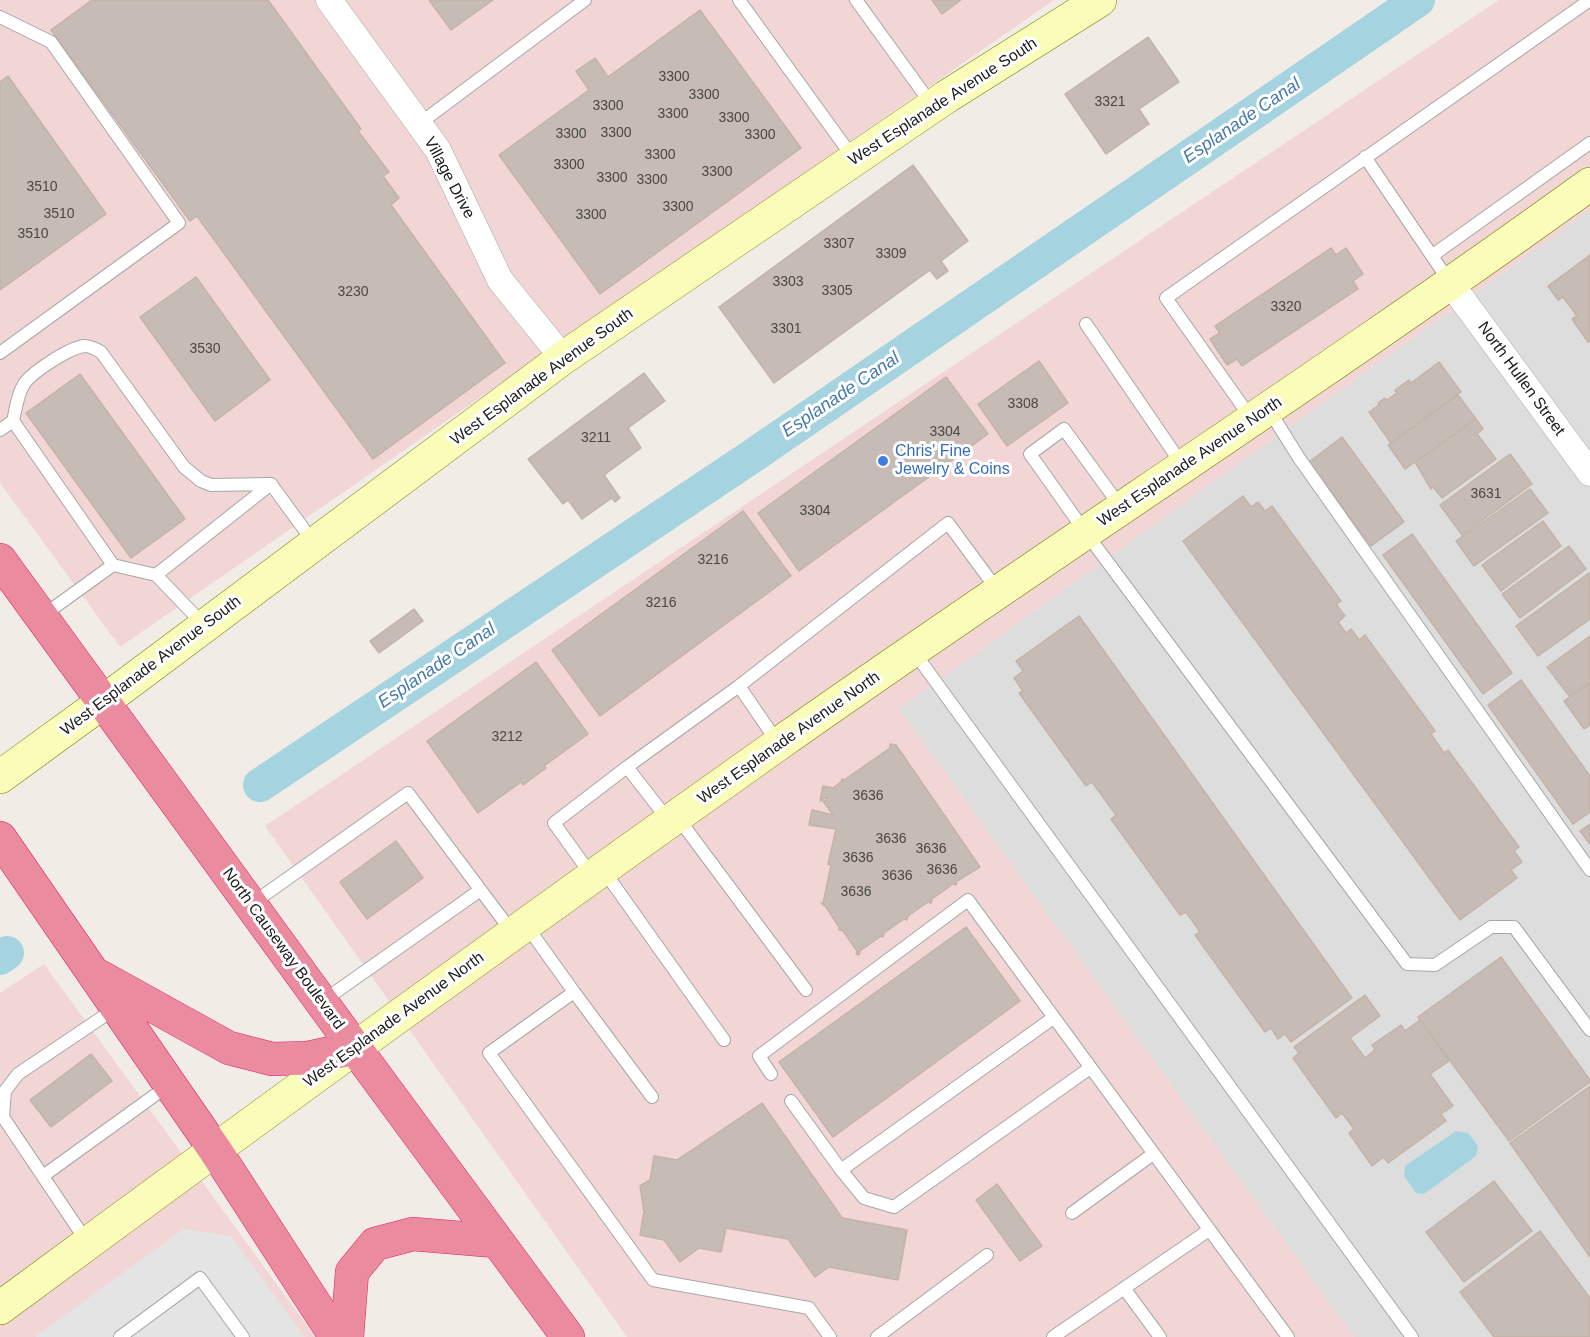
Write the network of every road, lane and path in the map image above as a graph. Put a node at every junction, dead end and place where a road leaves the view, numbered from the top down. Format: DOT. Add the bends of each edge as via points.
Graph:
graph roads {
  1 [pos="330,0"];
  2 [pos="585,0"];
  3 [pos="739,0"];
  4 [pos="856,0"];
  5 [pos="1100,0"];
  6 [pos="1590,0"];
  7 [pos="0,17"];
  8 [pos="933,106"];
  9 [pos="419,124"];
  10 [pos="1590,143"];
  11 [pos="1365,157"];
  12 [pos="855,160"];
  13 [pos="1590,184"];
  14 [pos="1433,255"];
  15 [pos="1451,284"];
  16 [pos="1086,324"];
  17 [pos="0,352"];
  18 [pos="563,358"];
  19 [pos="1260,414"];
  20 [pos="13,421"];
  21 [pos="0,430"];
  22 [pos="1184,467"];
  23 [pos="1590,473"];
  24 [pos="271,484"];
  25 [pos="1122,508"];
  26 [pos="1086,533"];
  27 [pos="314,544"];
  28 [pos="0,560"];
  29 [pos="113,565"];
  30 [pos="156,575"];
  31 [pos="998,591"];
  32 [pos="41,617"];
  33 [pos="204,626"];
  34 [pos="914,651"];
  35 [pos="739,686"];
  36 [pos="103,702"];
  37 [pos="779,744"];
  38 [pos="627,766"];
  39 [pos="0,777"];
  40 [pos="674,819"];
  41 [pos="0,838"];
  42 [pos="1590,870"];
  43 [pos="598,874"];
  44 [pos="479,891"];
  45 [pos="252,904"];
  46 [pos="520,930"];
  47 [pos="92,972"];
  48 [pos="806,990"];
  49 [pos="574,992"];
  50 [pos="321,1002"];
  51 [pos="117,1007"];
  52 [pos="1053,1018"];
  53 [pos="1590,1030"];
  54 [pos="724,1040"];
  55 [pos="355,1048"];
  56 [pos="1090,1068"];
  57 [pos="771,1074"];
  58 [pos="170,1084"];
  59 [pos="652,1097"];
  60 [pos="791,1101"];
  61 [pos="215,1150"];
  62 [pos="1153,1154"];
  63 [pos="841,1170"];
  64 [pos="44,1176"];
  65 [pos="1072,1213"];
  66 [pos="1209,1230"];
  67 [pos="496,1240"];
  68 [pos="88,1243"];
  69 [pos="987,1255"];
  70 [pos="1124,1288"];
  71 [pos="0,1308"];
  72 [pos="120,1337"];
  73 [pos="243,1337"];
  74 [pos="336,1337"];
  75 [pos="348,1337"];
  76 [pos="568,1337"];
  77 [pos="830,1337"];
  78 [pos="877,1337"];
  79 [pos="1053,1337"];
  80 [pos="1160,1337"];
  81 [pos="1288,1337"];
  82 [pos="1412,1337"];
  1 -- 9 [label="street, Village Drive"];
  2 -- 9 [label="lane"];
  3 -- 12 [label="lane"];
  4 -- 8 [label="lane"];
  5 -- 8 [label="main road, West Esplanade Avenue South"];
  6 -- 11 [label="lane"];
  7 -- 17 [label="lane" via="51,42 179,223"];
  8 -- 12 [label="main road, West Esplanade Avenue South"];
  9 -- 18 [label="street, Village Drive" via="438,150 500,280"];
  10 -- 14 [label="lane"];
  11 -- 14 [label="lane"];
  11 -- 19 [label="lane" via="1166,298"];
  12 -- 18 [label="main road, West Esplanade Avenue South"];
  13 -- 15 [label="main road, West Esplanade Avenue North"];
  14 -- 15 [label="lane"];
  15 -- 19 [label="main road, West Esplanade Avenue North"];
  15 -- 23 [label="street, North Hullen Street"];
  16 -- 22 [label="lane"];
  18 -- 27 [label="main road, West Esplanade Avenue South"];
  19 -- 22 [label="main road, West Esplanade Avenue North"];
  19 -- 42 [label="lane" via="1299,458"];
  20 -- 21 [label="lane"];
  20 -- 24 [label="lane" via="24,383 71,349 87,346 101,352 184,468 201,481 211,485"];
  20 -- 29 [label="lane"];
  22 -- 25 [label="main road, West Esplanade Avenue North"];
  24 -- 27 [label="lane"];
  24 -- 30 [label="lane"];
  25 -- 26 [label="main road, West Esplanade Avenue North"];
  25 -- 26 [label="lane" via="1064,429 1030,454"];
  26 -- 31 [label="main road, West Esplanade Avenue North"];
  26 -- 53 [label="lane" via="1407,964 1435,965 1491,927 1514,927"];
  27 -- 33 [label="main road, West Esplanade Avenue South"];
  28 -- 32 [label="highway, North Causeway Boulevard"];
  29 -- 30 [label="lane"];
  29 -- 32 [label="lane"];
  30 -- 33 [label="lane"];
  31 -- 34 [label="main road, West Esplanade Avenue North"];
  31 -- 35 [label="lane" via="948,523"];
  32 -- 36 [label="highway, North Causeway Boulevard"];
  33 -- 36 [label="main road, West Esplanade Avenue South"];
  34 -- 37 [label="main road, West Esplanade Avenue North"];
  34 -- 82 [label="lane"];
  35 -- 37 [label="lane"];
  35 -- 38 [label="lane"];
  36 -- 39 [label="main road, West Esplanade Avenue South"];
  36 -- 45 [label="highway, North Causeway Boulevard"];
  37 -- 40 [label="main road, West Esplanade Avenue North"];
  38 -- 40 [label="lane"];
  38 -- 43 [label="lane" via="554,823"];
  40 -- 43 [label="main road, West Esplanade Avenue North"];
  40 -- 48 [label="lane"];
  41 -- 47 [label="highway"];
  43 -- 46 [label="main road, West Esplanade Avenue North"];
  43 -- 54 [label="lane"];
  44 -- 45 [label="lane" via="408,793"];
  44 -- 46 [label="lane"];
  44 -- 50 [label="lane"];
  45 -- 50 [label="highway, North Causeway Boulevard"];
  46 -- 49 [label="lane"];
  46 -- 55 [label="main road, West Esplanade Avenue North"];
  47 -- 51 [label="highway"];
  47 -- 55 [label="highway" via="229,1048 272,1059 308,1058"];
  49 -- 59 [label="lane"];
  49 -- 77 [label="lane" via="489,1053 653,1280 809,1308"];
  50 -- 55 [label="highway, North Causeway Boulevard"];
  51 -- 58 [label="highway"];
  51 -- 64 [label="lane" via="18,1074 5,1091 3,1117"];
  52 -- 56 [label="lane"];
  52 -- 57 [label="lane" via="968,900 759,1056"];
  52 -- 63 [label="lane"];
  55 -- 61 [label="main road, West Esplanade Avenue North"];
  55 -- 67 [label="highway, North Causeway Boulevard"];
  56 -- 62 [label="lane"];
  56 -- 63 [label="lane" via="894,1207 864,1198"];
  58 -- 61 [label="highway"];
  58 -- 64 [label="lane"];
  60 -- 63 [label="lane"];
  61 -- 68 [label="main road, West Esplanade Avenue North"];
  61 -- 74 [label="highway"];
  62 -- 65 [label="lane"];
  62 -- 66 [label="lane"];
  64 -- 68 [label="lane"];
  66 -- 70 [label="lane"];
  66 -- 81 [label="lane"];
  67 -- 75 [label="highway" via="413,1234 375,1244 352,1272"];
  67 -- 76 [label="highway, North Causeway Boulevard"];
  68 -- 71 [label="main road, West Esplanade Avenue North"];
  69 -- 78 [label="lane"];
  70 -- 79 [label="lane"];
  70 -- 80 [label="lane"];
  72 -- 73 [label="lane" via="200,1278"];
}
